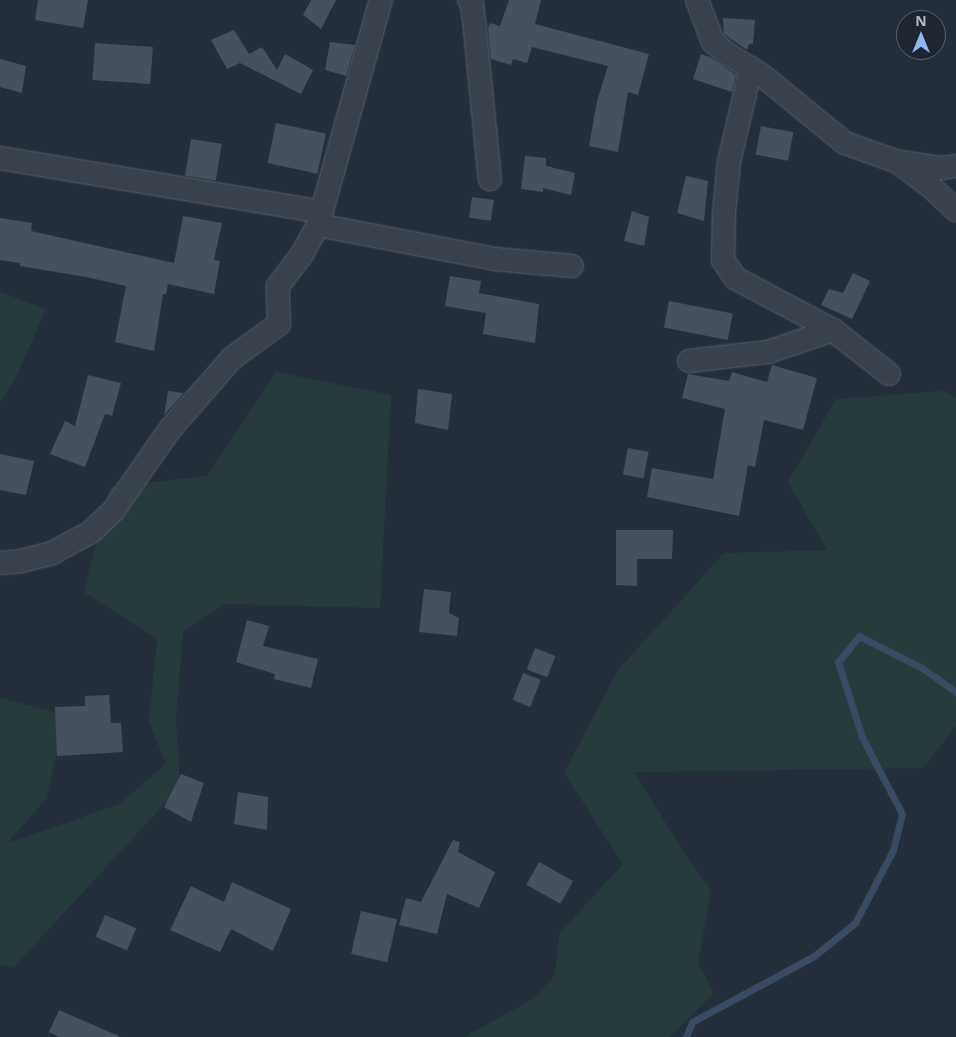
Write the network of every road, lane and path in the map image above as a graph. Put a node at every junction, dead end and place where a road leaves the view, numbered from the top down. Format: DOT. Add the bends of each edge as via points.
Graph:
graph roads {
  1 [pos="381,0"];
  2 [pos="469,0"];
  3 [pos="697,0"];
  4 [pos="752,68"];
  5 [pos="0,158"];
  6 [pos="898,162"];
  7 [pos="956,166"];
  8 [pos="490,179"];
  9 [pos="956,210"];
  10 [pos="320,219"];
  11 [pos="572,266"];
  12 [pos="833,330"];
  13 [pos="689,361"];
  14 [pos="889,374"];
  15 [pos="0,562"];
  1 -- 10 [label="street"];
  2 -- 8 [label="street" via="472,4"];
  3 -- 4 [label="street" via="713,42"];
  4 -- 6 [label="street" via="845,143"];
  4 -- 12 [label="street" via="729,162 723,260 735,278"];
  5 -- 10 [label="street"];
  6 -- 7 [label="street" via="940,168"];
  6 -- 9 [label="street"];
  10 -- 11 [label="street" via="495,260"];
  10 -- 15 [label="street" via="302,254 278,286 279,324 232,358 171,428 113,511 91,532 52,553 21,561"];
  12 -- 13 [label="street" via="768,352"];
  12 -- 14 [label="street"];
}
